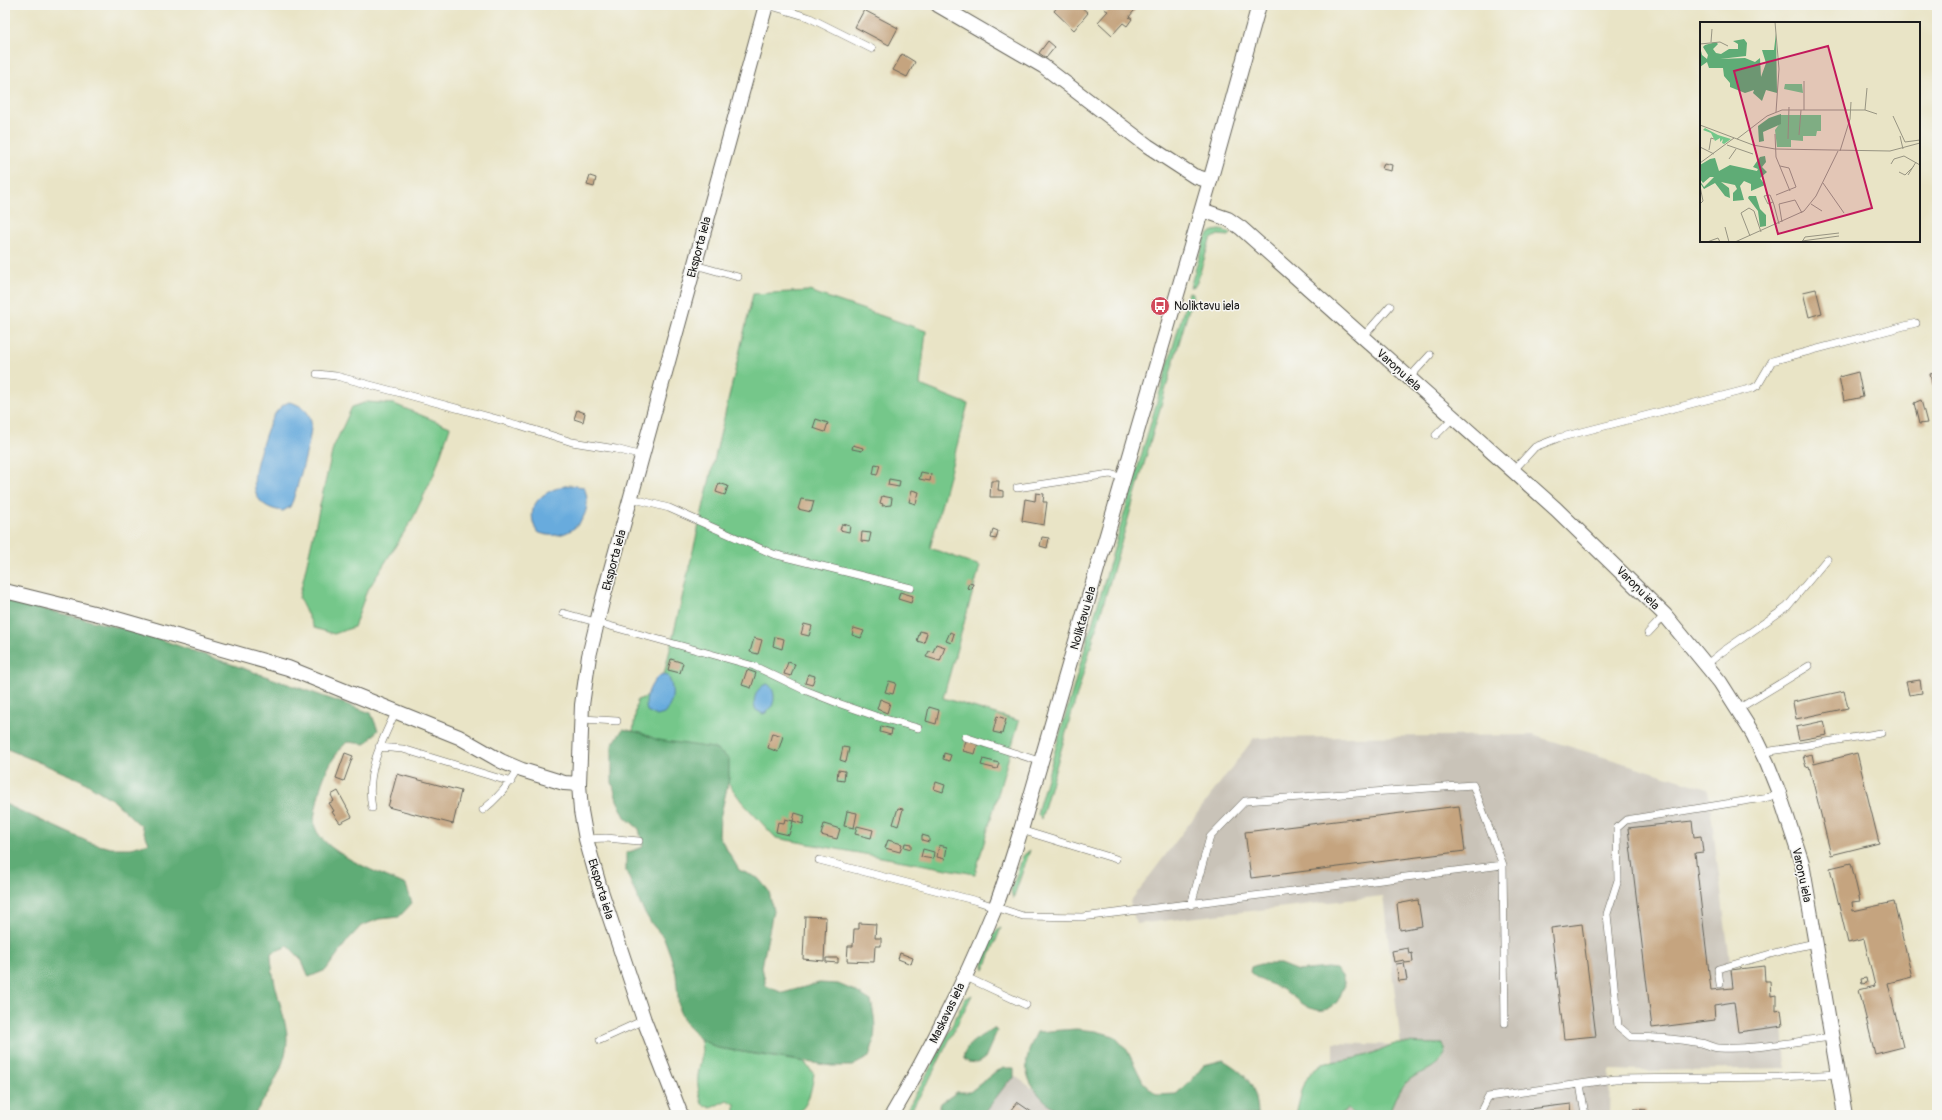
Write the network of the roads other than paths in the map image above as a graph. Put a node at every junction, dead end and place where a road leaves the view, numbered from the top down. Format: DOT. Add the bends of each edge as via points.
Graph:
graph roads {
  1 [pos="767,5"];
  2 [pos="938,5"];
  3 [pos="1259,5"];
  4 [pos="872,49"];
  5 [pos="1210,181"];
  6 [pos="1202,210"];
  7 [pos="695,265"];
  8 [pos="738,277"];
  9 [pos="1390,306"];
  10 [pos="1916,323"];
  11 [pos="1363,337"];
  12 [pos="1430,355"];
  13 [pos="317,374"];
  14 [pos="1409,378"];
  15 [pos="1453,418"];
  16 [pos="1436,435"];
  17 [pos="642,456"];
  18 [pos="1513,472"];
  19 [pos="1124,478"];
  20 [pos="1016,488"];
  21 [pos="631,498"];
  22 [pos="1828,559"];
  23 [pos="911,588"];
  24 [pos="5,591"];
  25 [pos="563,613"];
  26 [pos="1665,615"];
  27 [pos="598,623"];
  28 [pos="1648,633"];
  29 [pos="1707,664"];
  30 [pos="1809,666"];
  31 [pos="1738,709"];
  32 [pos="396,711"];
  33 [pos="582,719"];
  34 [pos="617,721"];
  35 [pos="918,728"];
  36 [pos="1881,733"];
  37 [pos="965,737"];
  38 [pos="379,747"];
  39 [pos="1763,755"];
  40 [pos="1042,762"];
  41 [pos="518,768"];
  42 [pos="511,782"];
  43 [pos="579,784"];
  44 [pos="1779,793"];
  45 [pos="372,808"];
  46 [pos="483,810"];
  47 [pos="1021,830"];
  48 [pos="586,839"];
  49 [pos="639,841"];
  50 [pos="1116,858"];
  51 [pos="819,860"];
  52 [pos="1504,865"];
  53 [pos="1192,905"];
  54 [pos="995,907"];
  55 [pos="1815,943"];
  56 [pos="964,976"];
  57 [pos="1720,984"];
  58 [pos="1026,1005"];
  59 [pos="644,1020"];
  60 [pos="1505,1023"];
  61 [pos="1832,1037"];
  62 [pos="600,1040"];
  63 [pos="1838,1074"];
  64 [pos="1580,1084"];
  65 [pos="680,1115"];
  66 [pos="892,1115"];
  67 [pos="1479,1115"];
  68 [pos="1585,1115"];
  69 [pos="1845,1115"];
  1 -- 4 [label="lane" via="808,17"];
  1 -- 7 [label="street, Eksporta iela"];
  2 -- 5 [label="street" via="1042,66 1148,146 1194,176"];
  3 -- 5 [label="street, Noliktavu iela"];
  5 -- 6 [label="street, Noliktavu iela"];
  6 -- 11 [label="street, Varoņu iela" via="1228,219 1241,228"];
  6 -- 19 [label="street, Noliktavu iela"];
  7 -- 8 [label="lane"];
  7 -- 17 [label="street, Eksporta iela"];
  9 -- 11 [label="lane"];
  10 -- 18 [label="lane" via="1772,361 1758,385 1753,388 1558,438 1535,447"];
  11 -- 14 [label="street, Varoņu iela"];
  12 -- 14 [label="lane"];
  13 -- 17 [label="lane" via="336,376 393,391 572,442 616,448"];
  14 -- 15 [label="street, Varoņu iela"];
  15 -- 16 [label="lane"];
  15 -- 18 [label="street, Varoņu iela"];
  17 -- 21 [label="street, Eksporta iela"];
  18 -- 26 [label="street, Varoņu iela" via="1556,509"];
  19 -- 20 [label="lane" via="1110,474"];
  19 -- 40 [label="street, Noliktavu iela"];
  21 -- 23 [label="lane" via="669,508 773,554"];
  21 -- 27 [label="street, Eksporta iela"];
  22 -- 29 [label="lane" via="1787,607"];
  24 -- 32 [label="street" via="110,617 288,668"];
  25 -- 27 [label="lane"];
  26 -- 28 [label="lane"];
  26 -- 29 [label="street, Varoņu iela"];
  27 -- 33 [label="street, Eksporta iela" via="589,656"];
  27 -- 35 [label="lane" via="754,666 835,702"];
  29 -- 31 [label="street, Varoņu iela"];
  30 -- 31 [label="lane"];
  31 -- 39 [label="street, Varoņu iela"];
  32 -- 38 [label="lane"];
  32 -- 41 [label="street" via="459,737"];
  33 -- 34 [label="lane"];
  33 -- 43 [label="street, Eksporta iela"];
  36 -- 39 [label="lane" via="1770,751"];
  37 -- 40 [label="lane"];
  38 -- 42 [label="lane" via="403,749"];
  38 -- 45 [label="lane" via="369,793"];
  39 -- 44 [label="street, Varoņu iela"];
  40 -- 47 [label="street, Noliktavu iela"];
  41 -- 42 [label="lane"];
  41 -- 43 [label="street" via="564,783"];
  42 -- 46 [label="lane" via="499,797"];
  43 -- 48 [label="street, Eksporta iela"];
  44 -- 55 [label="street, Varoņu iela" via="1802,864"];
  44 -- 61 [label="lane" via="1769,797 1626,820 1617,828 1618,880 1606,914 1618,1026 1631,1037 1655,1037 1720,1048"];
  47 -- 50 [label="lane"];
  47 -- 54 [label="street, Noliktavu iela"];
  48 -- 49 [label="lane"];
  48 -- 59 [label="street, Eksporta iela"];
  51 -- 54 [label="lane"];
  52 -- 53 [label="lane"];
  52 -- 53 [label="lane" via="1473,785 1245,801 1210,837"];
  52 -- 60 [label="lane"];
  53 -- 54 [label="lane" via="1082,917 1023,916"];
  54 -- 56 [label="street, Maskavas iela"];
  55 -- 57 [label="lane" via="1718,970"];
  55 -- 61 [label="street, Varoņu iela"];
  56 -- 58 [label="lane"];
  56 -- 66 [label="street, Maskavas iela" via="927,1054"];
  59 -- 62 [label="lane"];
  59 -- 65 [label="street, Eksporta iela"];
  61 -- 63 [label="street, Varoņu iela"];
  63 -- 64 [label="lane" via="1773,1078 1615,1079"];
  63 -- 69 [label="street, Varoņu iela"];
  64 -- 67 [label="lane" via="1488,1097"];
  64 -- 68 [label="lane"];
}
